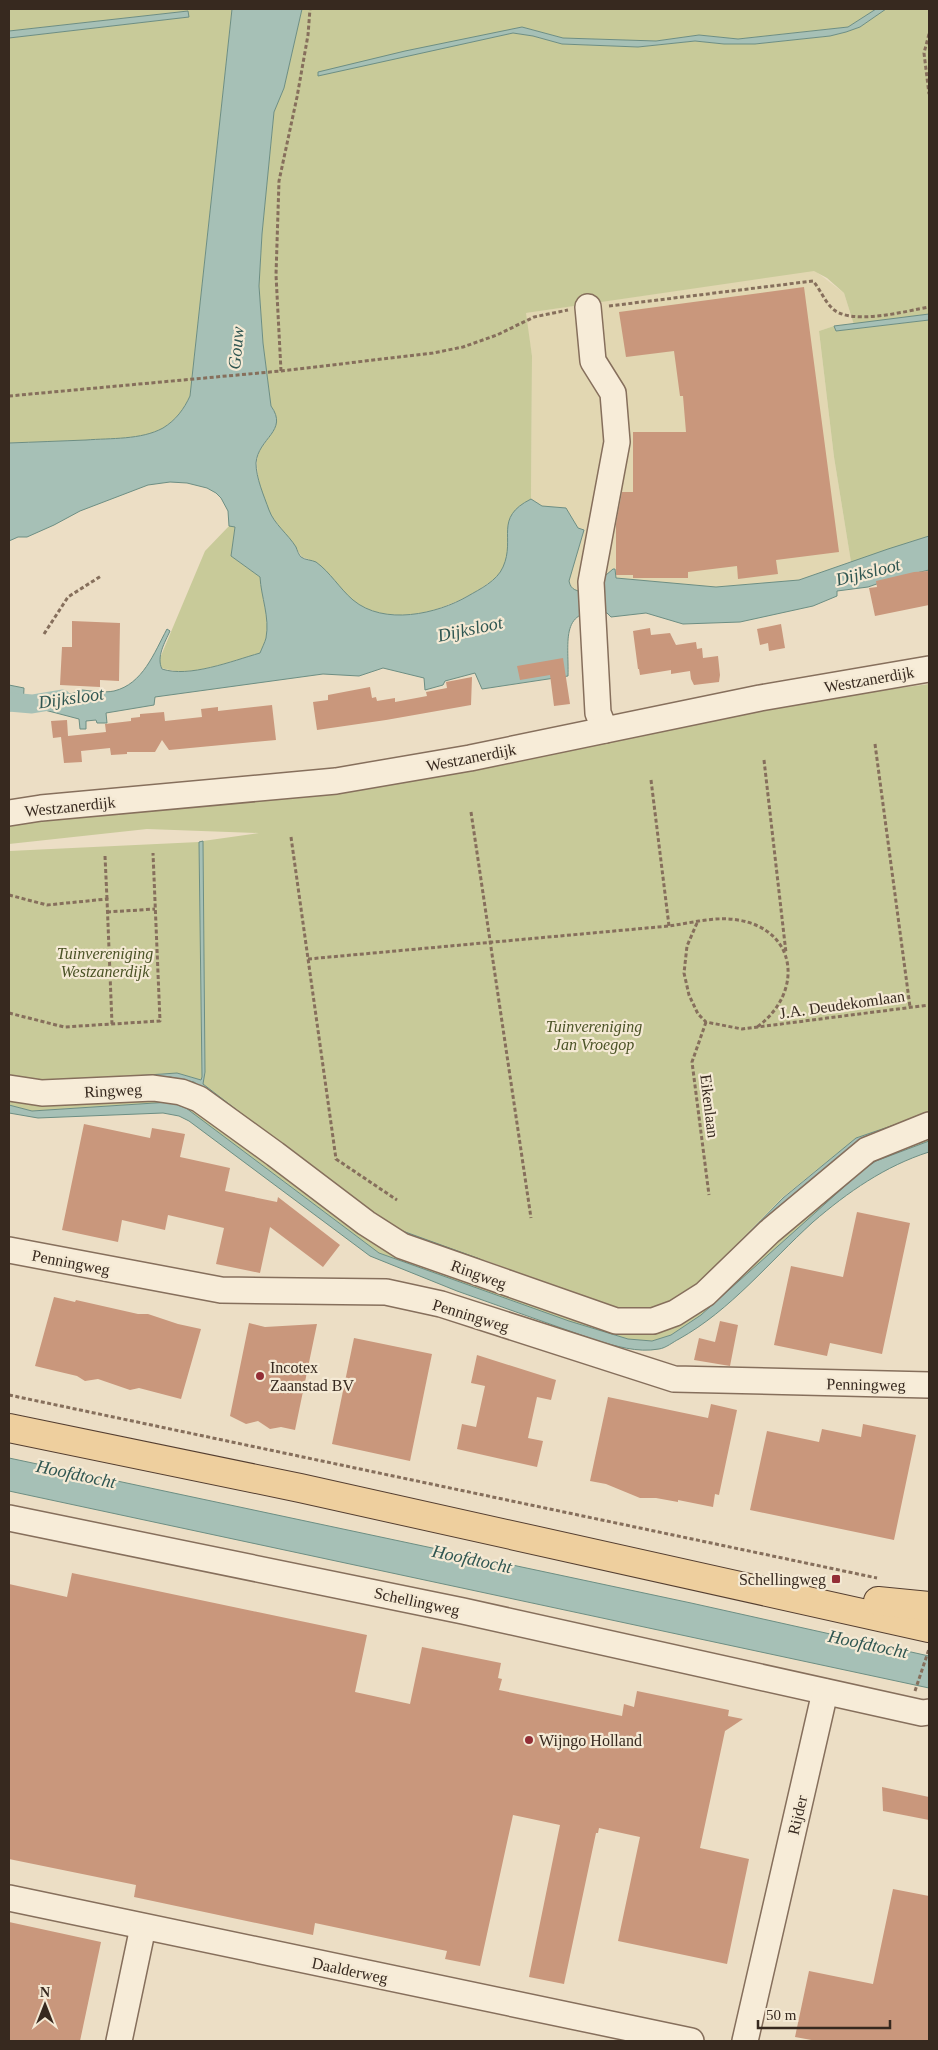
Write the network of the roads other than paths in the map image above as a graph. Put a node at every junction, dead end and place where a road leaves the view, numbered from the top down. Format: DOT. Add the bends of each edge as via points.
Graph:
graph roads {
  1 [pos="588,307"];
  2 [pos="929,669"];
  3 [pos="605,730"];
  4 [pos="9,813"];
  5 [pos="9,1088"];
  6 [pos="929,1125"];
  7 [pos="9,1250"];
  8 [pos="929,1385"];
  9 [pos="9,1428"];
  10 [pos="9,1518"];
  11 [pos="764,1590"];
  12 [pos="929,1606"];
  13 [pos="929,1628"];
  14 [pos="825,1692"];
  15 [pos="929,1712"];
  16 [pos="9,1898"];
  17 [pos="143,1927"];
  18 [pos="119,2041"];
  19 [pos="691,2041"];
  20 [pos="745,2041"];
  1 -- 3 [label="street" via="593,361 613,393 617,442 591,582 598,713"];
  2 -- 3 [label="street, Westzanerdijk" via="760,698"];
  3 -- 4 [label="street, Westzanerdijk" via="470,758 336,780"];
  5 -- 6 [label="street, Ringweg" via="42,1093 153,1088 181,1092 198,1099 366,1224 402,1246 616,1321 653,1321 683,1309 705,1294 769,1232 867,1150"];
  7 -- 8 [label="street, Penningweg" via="221,1290 386,1292 441,1304 674,1379"];
  9 -- 11 [label="main road"];
  10 -- 14 [label="street, Schellingweg" via="454,1609"];
  11 -- 12 [label="main road"];
  11 -- 13 [label="main road"];
  14 -- 15 [label="street"];
  14 -- 20 [label="street, Rijder"];
  16 -- 17 [label="street, Daalderweg"];
  17 -- 18 [label="street"];
  17 -- 19 [label="street, Daalderweg"];
}
